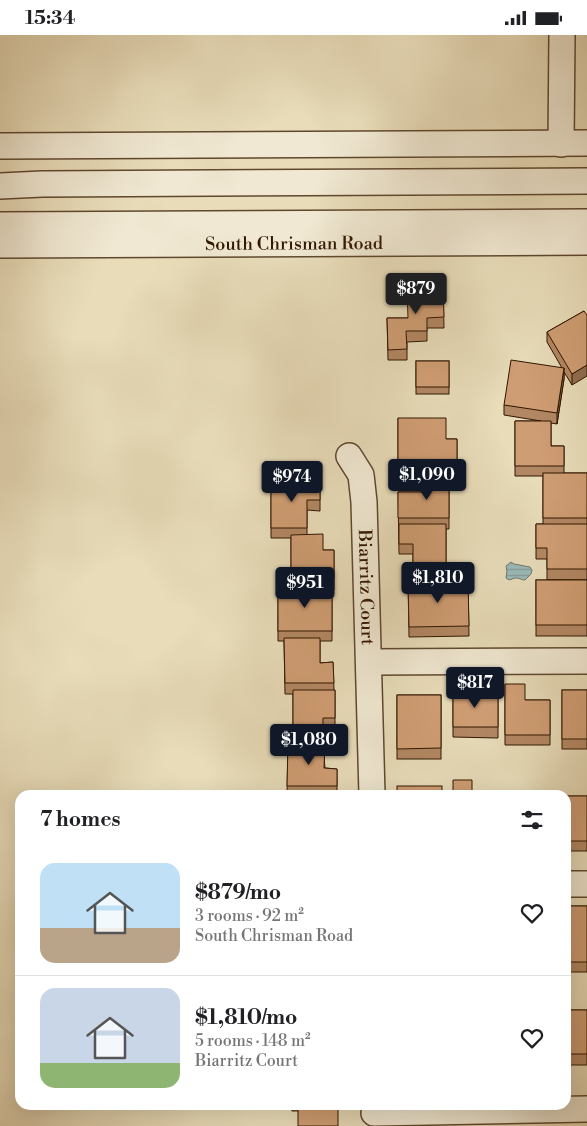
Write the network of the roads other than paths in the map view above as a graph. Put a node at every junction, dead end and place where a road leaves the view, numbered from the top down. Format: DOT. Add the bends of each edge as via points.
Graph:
graph roads {
  1 [pos="562,35"];
  2 [pos="587,143"];
  3 [pos="561,144"];
  4 [pos="0,146"];
  5 [pos="587,181"];
  6 [pos="0,186"];
  7 [pos="587,222"];
  8 [pos="0,225"];
  9 [pos="587,241"];
  10 [pos="0,245"];
  11 [pos="349,456"];
  12 [pos="587,661"];
  13 [pos="370,662"];
  14 [pos="372,790"];
  15 [pos="571,884"];
  16 [pos="587,884"];
  17 [pos="571,1109"];
  18 [pos="587,1109"];
  19 [pos="552,1110"];
  20 [pos="374,1115"];
  1 -- 3 [label="street"];
  2 -- 3 [label="street"];
  3 -- 4 [label="street"];
  5 -- 6 [label="street"];
  7 -- 8 [label="street, South Chrisman Road"];
  9 -- 10 [label="street, South Chrisman Road"];
  11 -- 13 [label="street, Biarritz Court" via="361,475 364,502"];
  12 -- 13 [label="street"];
  13 -- 14 [label="street, Biarritz Court"];
  15 -- 16 [label="street"];
  17 -- 18 [label="street"];
  19 -- 20 [label="street"];
}
